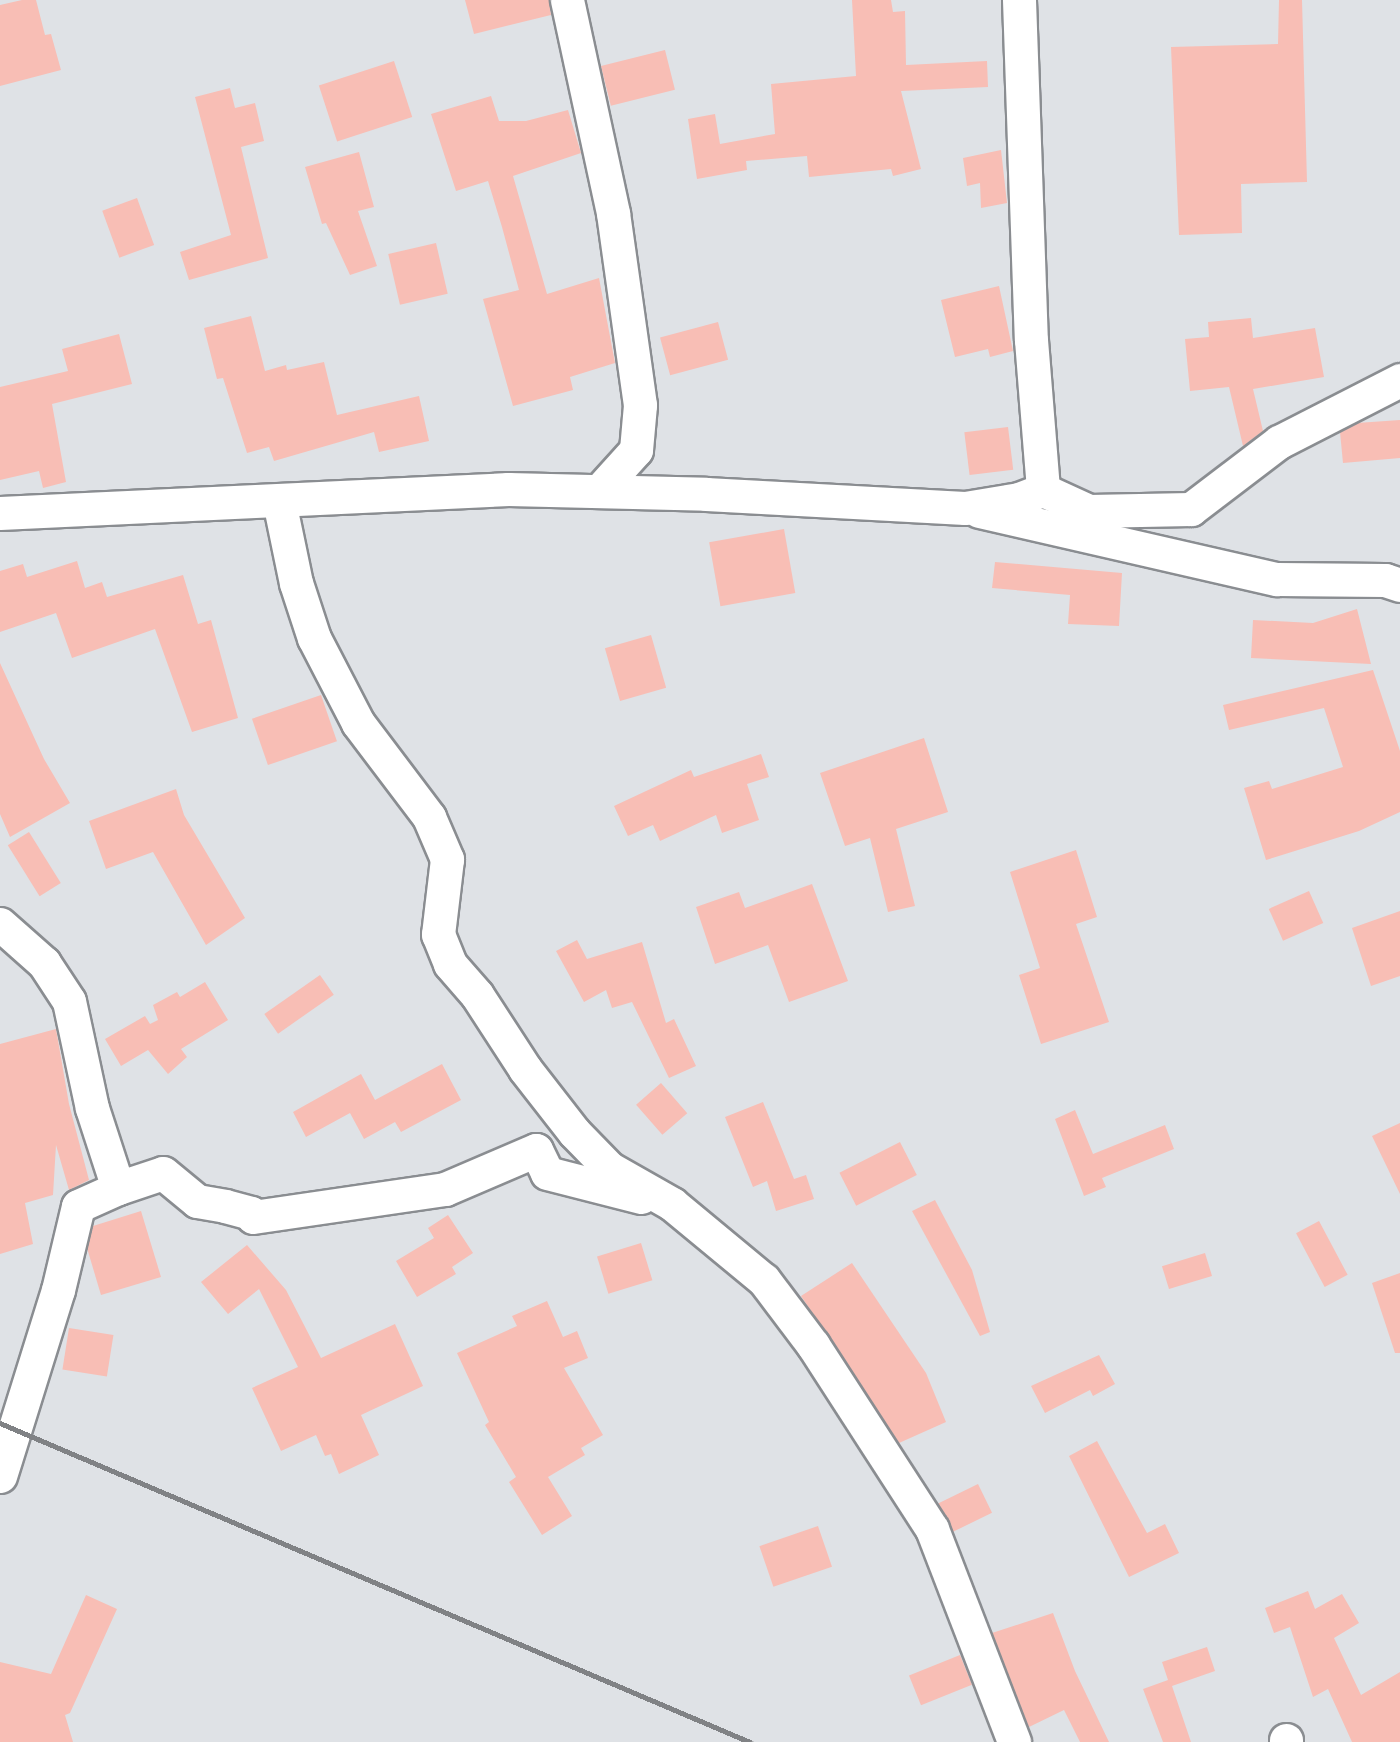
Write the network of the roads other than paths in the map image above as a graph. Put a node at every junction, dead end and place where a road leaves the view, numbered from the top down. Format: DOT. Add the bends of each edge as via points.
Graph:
graph roads {
  1 [pos="567,0"];
  2 [pos="1020,0"];
  3 [pos="1400,380"];
  4 [pos="1043,490"];
  5 [pos="599,491"];
  6 [pos="279,501"];
  7 [pos="965,508"];
  8 [pos="0,513"];
  9 [pos="1400,585"];
  10 [pos="0,924"];
  11 [pos="118,1188"];
  12 [pos="672,1204"];
  13 [pos="0,1476"];
  14 [pos="1014,1742"];
  1 -- 5 [label="street" via="613,213 640,405 636,450"];
  2 -- 4 [label="street" via="1031,340"];
  3 -- 4 [label="street" via="1279,442 1191,509 1089,511"];
  4 -- 7 [label="street" via="1019,499"];
  5 -- 6 [label="street" via="508,489"];
  5 -- 7 [label="street"];
  6 -- 8 [label="street"];
  6 -- 12 [label="street" via="296,583 314,638 358,723 429,817 447,859 438,934 450,964 477,995 525,1069 574,1132 609,1168"];
  7 -- 9 [label="street" via="1277,579 1385,580"];
  10 -- 11 [label="street" via="44,963 69,1001 92,1108"];
  11 -- 12 [label="street" via="163,1173 197,1202 225,1206 253,1217 445,1190 536,1150 547,1173"];
  11 -- 13 [label="street" via="78,1206 58,1290"];
  12 -- 14 [label="street" via="764,1280 853,1402 932,1530"];
}
